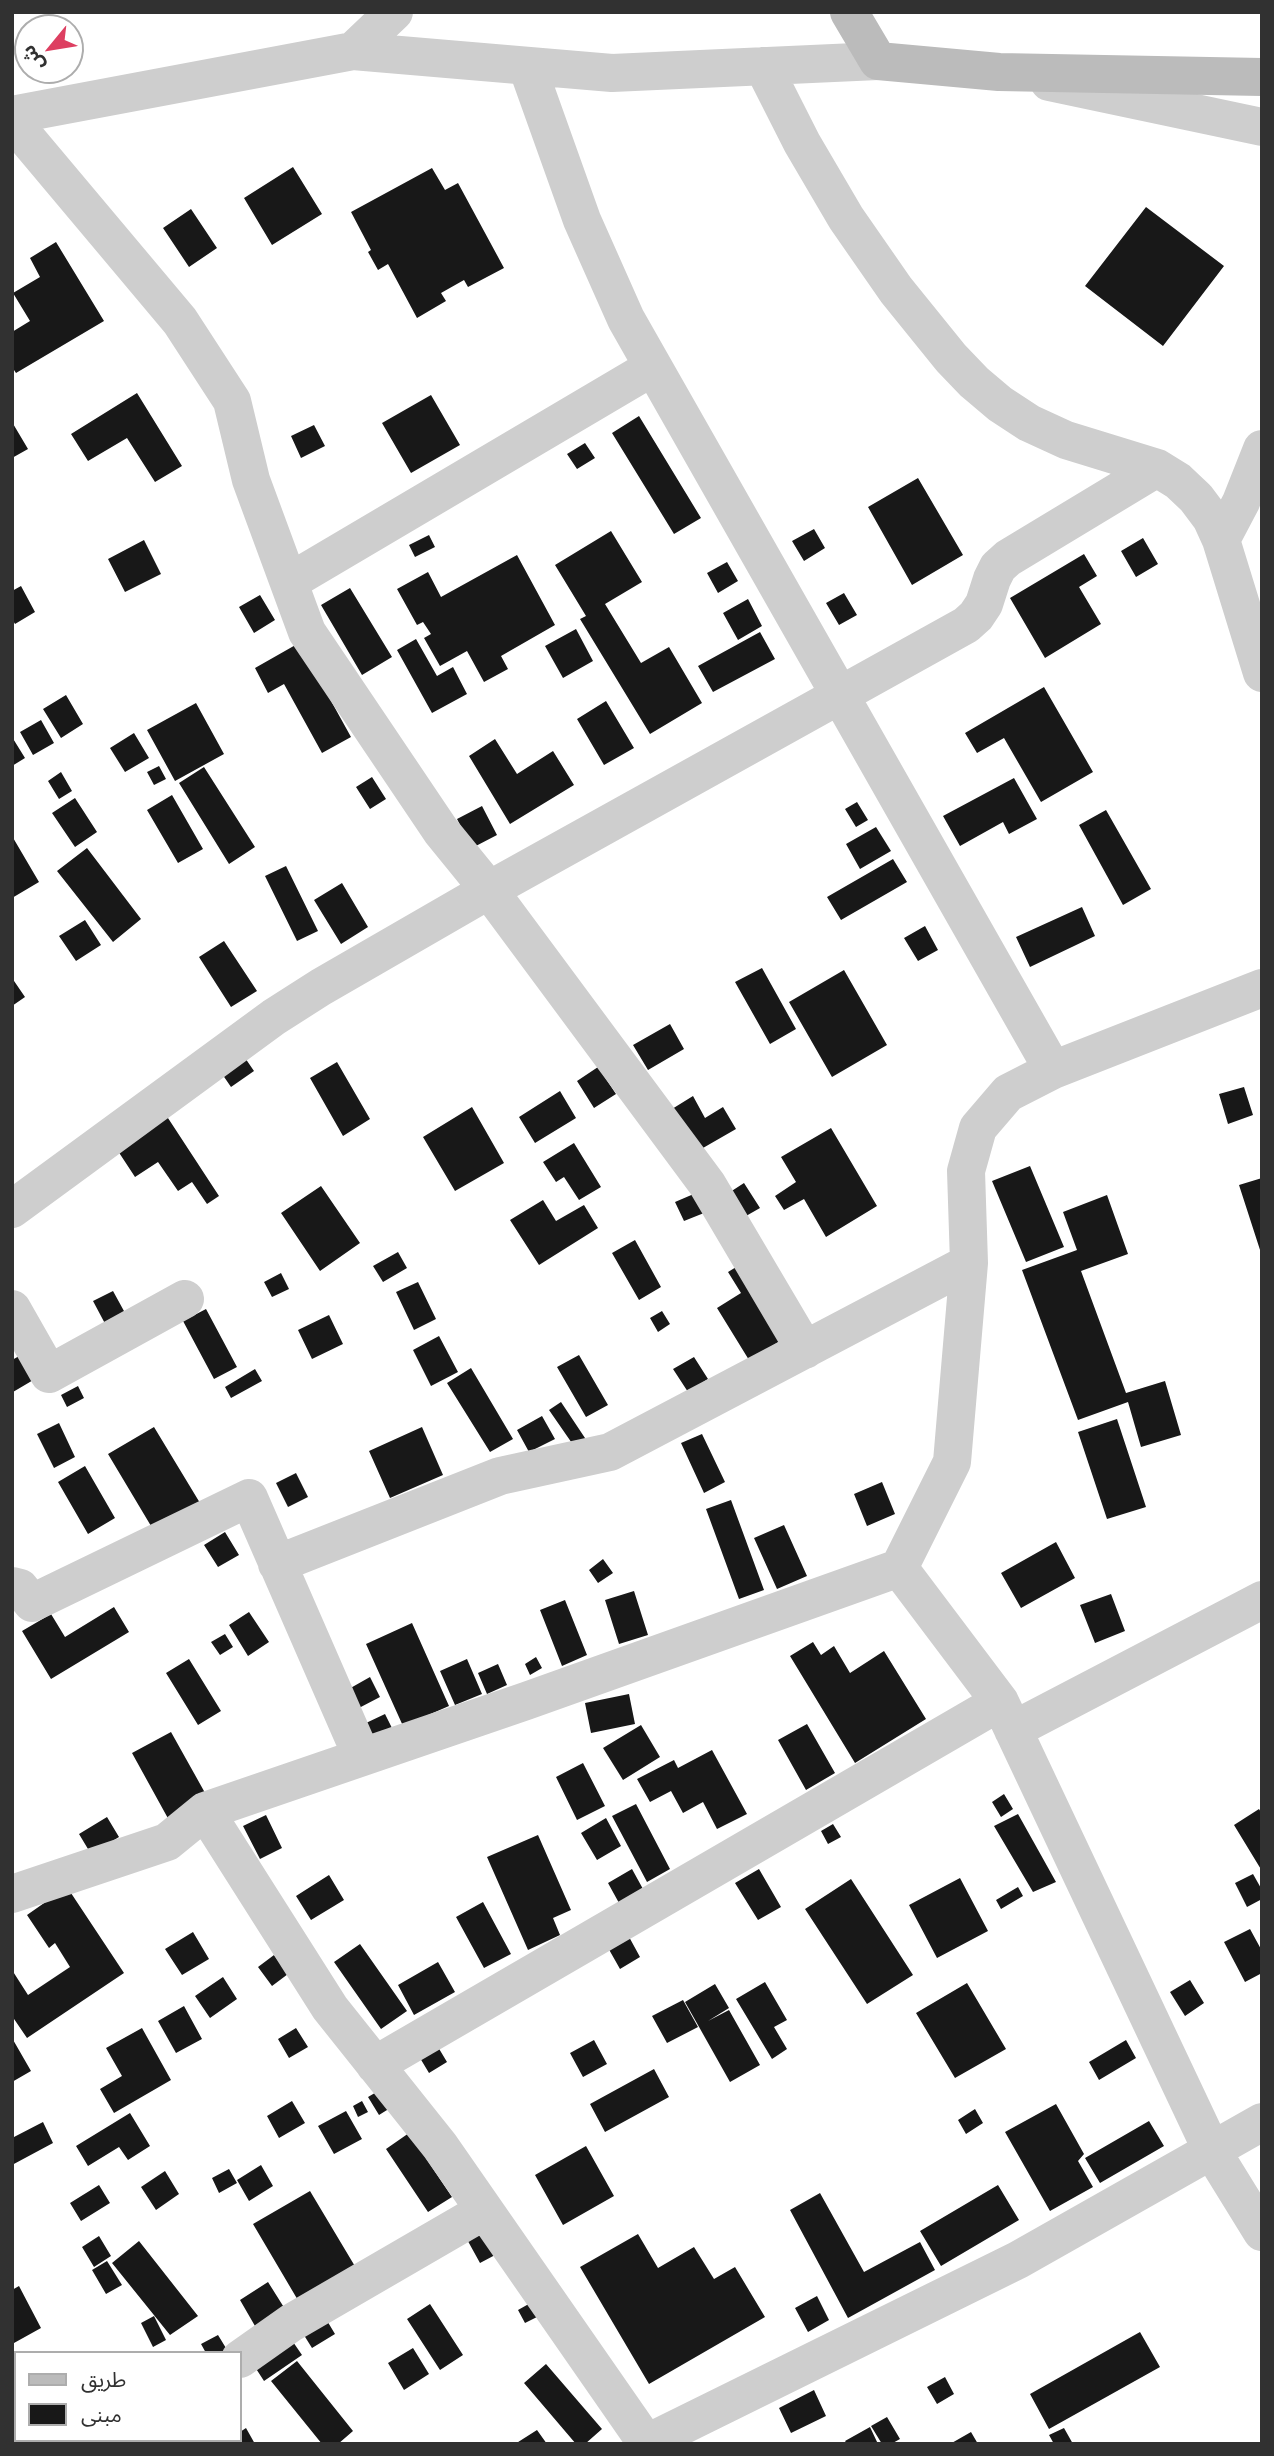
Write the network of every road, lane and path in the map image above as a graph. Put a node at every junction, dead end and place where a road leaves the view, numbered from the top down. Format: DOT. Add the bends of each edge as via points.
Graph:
graph roads {
  1 [pos="394,12"];
  2 [pos="849,12"];
  3 [pos="354,51"];
  4 [pos="878,61"];
  5 [pos="527,66"];
  6 [pos="762,66"];
  7 [pos="999,72"];
  8 [pos="1262,77"];
  9 [pos="12,115"];
  10 [pos="1220,118"];
  11 [pos="12,121"];
  12 [pos="1262,127"];
  13 [pos="1262,156"];
  14 [pos="653,367"];
  15 [pos="1262,449"];
  16 [pos="1157,468"];
  17 [pos="1221,540"];
  18 [pos="289,582"];
  19 [pos="1262,673"];
  20 [pos="839,695"];
  21 [pos="489,890"];
  22 [pos="1262,988"];
  23 [pos="1053,1070"];
  24 [pos="12,1209"];
  25 [pos="969,1263"];
  26 [pos="185,1299"];
  27 [pos="12,1309"];
  28 [pos="805,1350"];
  29 [pos="277,1564"];
  30 [pos="899,1568"];
  31 [pos="12,1586"];
  32 [pos="1262,1600"];
  33 [pos="1006,1716"];
  34 [pos="362,1757"];
  35 [pos="205,1811"];
  36 [pos="12,1894"];
  37 [pos="375,2065"];
  38 [pos="1262,2122"];
  39 [pos="1212,2151"];
  40 [pos="484,2211"];
  41 [pos="1262,2232"];
  42 [pos="242,2358"];
  43 [pos="646,2443"];
  1 -- 3 [label="street"];
  2 -- 4 [label="street"];
  3 -- 5 [label="street"];
  3 -- 9 [label="street"];
  4 -- 6 [label="street"];
  4 -- 7 [label="street"];
  5 -- 6 [label="street" via="612,73"];
  5 -- 14 [label="street" via="582,220 626,320"];
  6 -- 16 [label="street" via="846,218 896,290 974,382 1000,404 1066,440"];
  7 -- 8 [label="street"];
  7 -- 10 [label="street"];
  10 -- 12 [label="street"];
  10 -- 13 [label="street"];
  11 -- 18 [label="street" via="180,321 232,401 251,480"];
  14 -- 18 [label="street"];
  14 -- 20 [label="street"];
  15 -- 17 [label="street"];
  16 -- 17 [label="street" via="1196,498"];
  16 -- 20 [label="street" via="1008,558 992,579 984,604 966,625"];
  17 -- 19 [label="street"];
  18 -- 21 [label="street" via="307,632 441,831"];
  20 -- 21 [label="street"];
  20 -- 23 [label="street"];
  21 -- 24 [label="street" via="274,1017"];
  21 -- 28 [label="street" via="707,1184"];
  22 -- 23 [label="street"];
  23 -- 25 [label="street" via="1008,1093 978,1128 966,1171"];
  25 -- 28 [label="street"];
  25 -- 30 [label="street" via="952,1462"];
  26 -- 27 [label="street" via="49,1374"];
  28 -- 29 [label="street" via="610,1452 500,1476"];
  29 -- 31 [label="street" via="249,1498 32,1603 20,1588"];
  29 -- 34 [label="street"];
  30 -- 33 [label="street"];
  30 -- 34 [label="street"];
  32 -- 33 [label="street"];
  33 -- 37 [label="street"];
  33 -- 39 [label="street"];
  34 -- 35 [label="street"];
  35 -- 36 [label="street" via="167,1842"];
  35 -- 37 [label="street" via="330,2008"];
  37 -- 40 [label="street" via="440,2146"];
  38 -- 39 [label="street"];
  39 -- 41 [label="street"];
  39 -- 43 [label="street" via="1018,2260"];
  40 -- 42 [label="street" via="291,2322"];
  40 -- 43 [label="street"];
}
